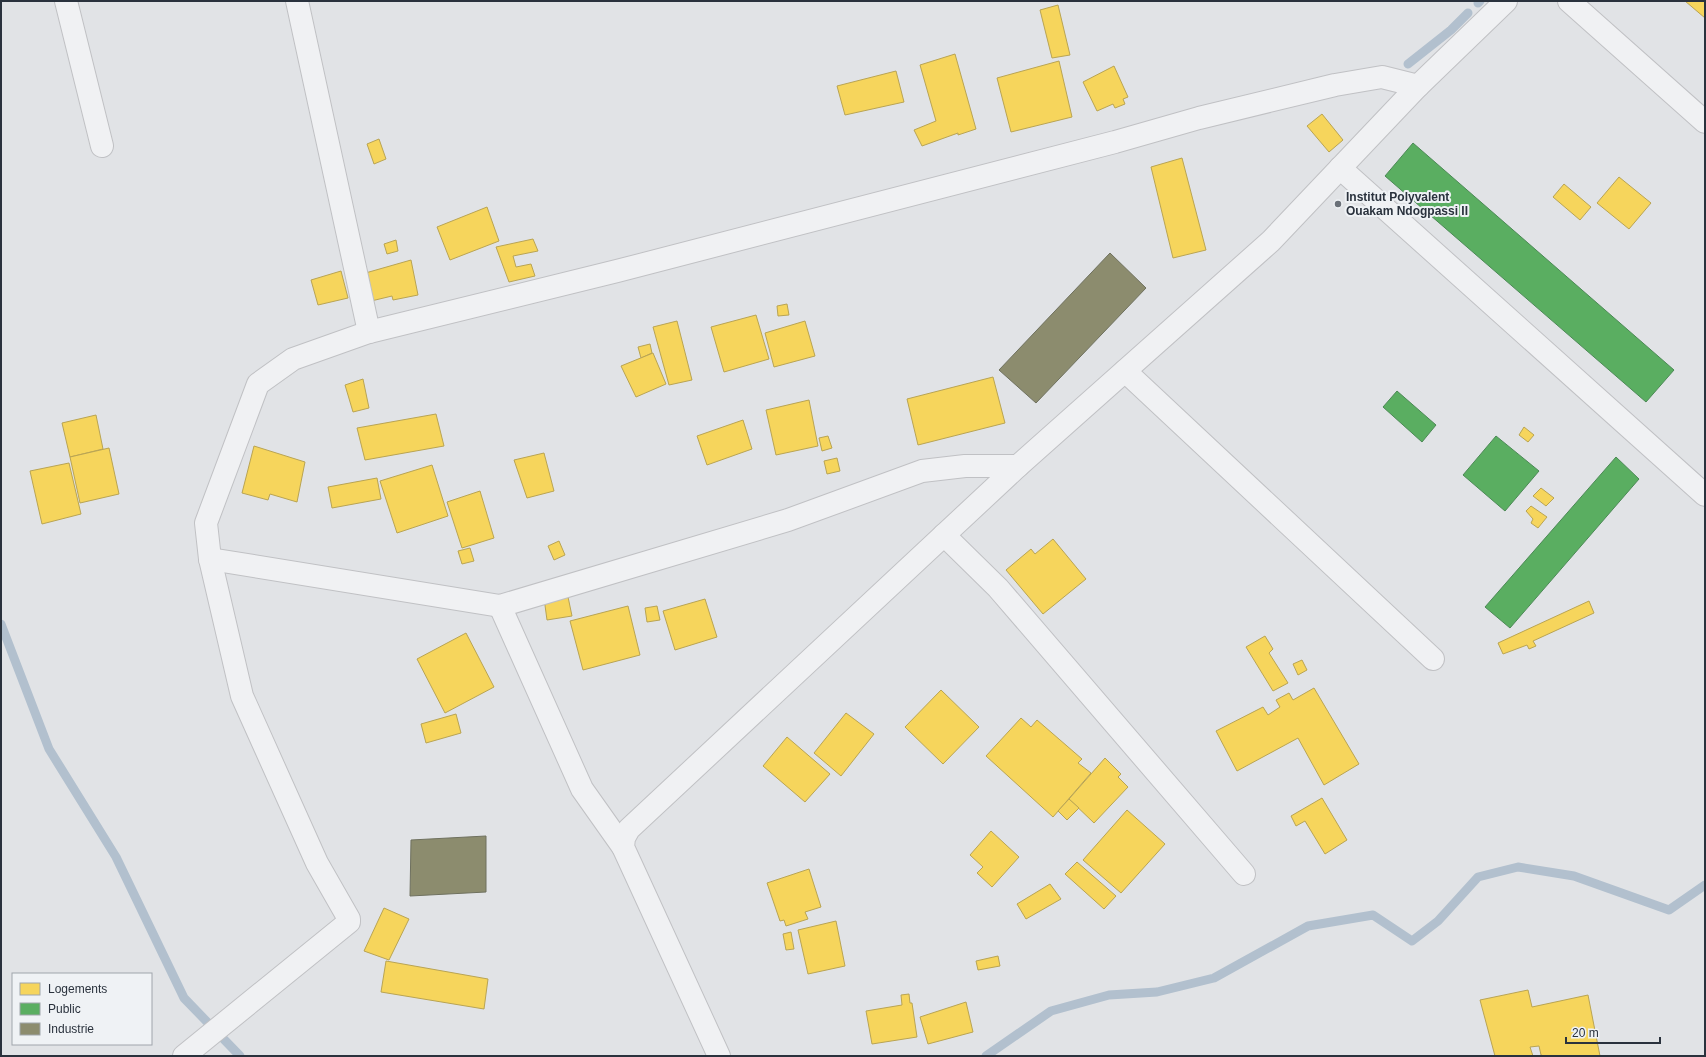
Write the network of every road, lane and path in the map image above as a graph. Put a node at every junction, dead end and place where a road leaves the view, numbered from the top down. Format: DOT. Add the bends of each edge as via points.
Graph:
graph roads {
  1 [pos="66,1"];
  2 [pos="297,1"];
  3 [pos="1506,1"];
  4 [pos="1569,1"];
  5 [pos="1418,86"];
  6 [pos="1705,122"];
  7 [pos="102,146"];
  8 [pos="1340,168"];
  9 [pos="369,332"];
  10 [pos="1125,371"];
  11 [pos="1018,466"];
  12 [pos="1705,495"];
  13 [pos="944,535"];
  14 [pos="210,559"];
  15 [pos="500,606"];
  16 [pos="1433,659"];
  17 [pos="623,848"];
  18 [pos="1244,874"];
  19 [pos="184,1056"];
  20 [pos="719,1056"];
  1 -- 7 [label="street"];
  2 -- 9 [label="street"];
  3 -- 5 [label="street"];
  4 -- 6 [label="street"];
  5 -- 8 [label="street"];
  5 -- 9 [label="street" via="1382,78 1327,87 617,271"];
  8 -- 10 [label="street" via="1271,241"];
  8 -- 12 [label="street"];
  9 -- 14 [label="street" via="292,359 258,384 206,523"];
  10 -- 11 [label="street"];
  10 -- 16 [label="street"];
  11 -- 13 [label="street"];
  11 -- 15 [label="street" via="965,466 922,471 788,520"];
  13 -- 17 [label="street" via="629,829 624,838"];
  13 -- 18 [label="street" via="998,588"];
  14 -- 15 [label="street"];
  14 -- 19 [label="street" via="242,696 317,863 349,922"];
  15 -- 17 [label="street" via="582,789"];
  17 -- 20 [label="street"];
}
